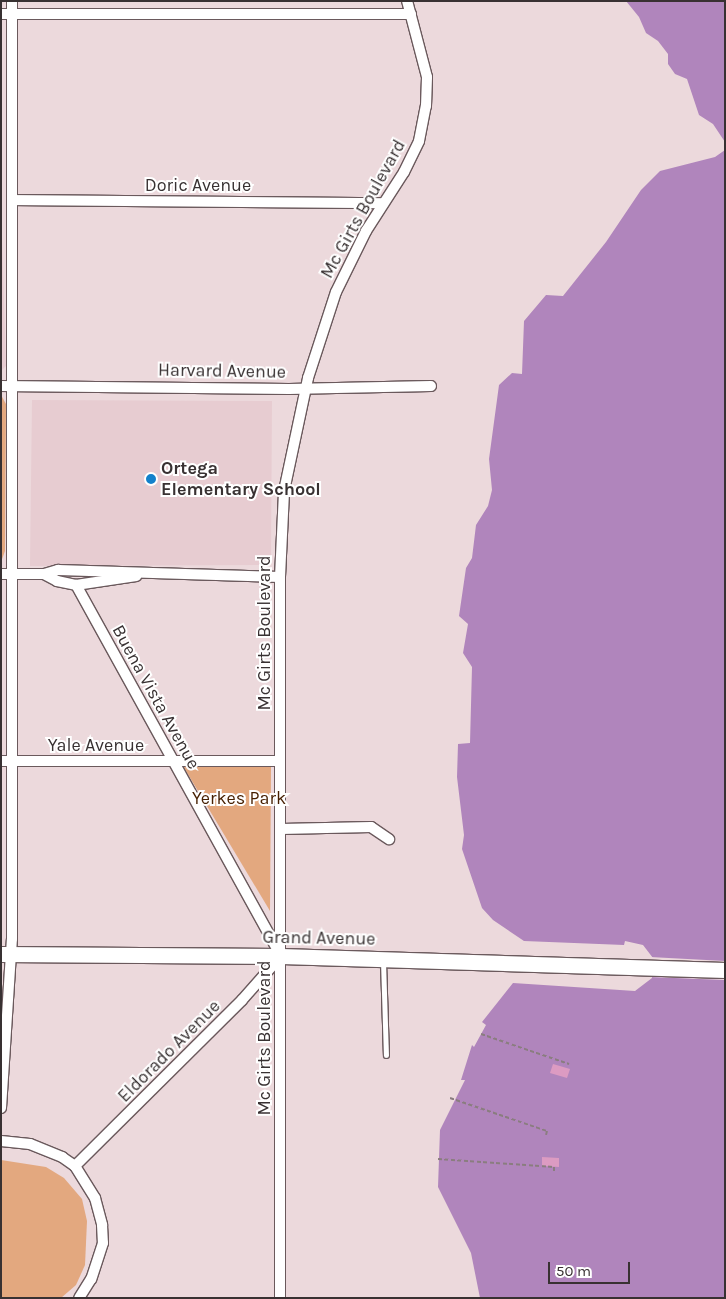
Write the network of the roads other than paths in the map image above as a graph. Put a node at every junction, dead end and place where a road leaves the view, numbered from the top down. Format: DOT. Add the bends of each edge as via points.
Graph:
graph roads {
  1 [pos="12,1"];
  2 [pos="408,1"];
  3 [pos="1,14"];
  4 [pos="12,14"];
  5 [pos="411,14"];
  6 [pos="13,200"];
  7 [pos="383,203"];
  8 [pos="1,386"];
  9 [pos="13,386"];
  10 [pos="431,386"];
  11 [pos="305,388"];
  12 [pos="6,574"];
  13 [pos="44,574"];
  14 [pos="139,575"];
  15 [pos="280,577"];
  16 [pos="76,584"];
  17 [pos="7,761"];
  18 [pos="172,761"];
  19 [pos="280,761"];
  20 [pos="281,829"];
  21 [pos="389,839"];
  22 [pos="6,954"];
  23 [pos="281,956"];
  24 [pos="383,959"];
  25 [pos="725,970"];
  26 [pos="386,1055"];
  27 [pos="1,1108"];
  28 [pos="1,1141"];
  29 [pos="75,1166"];
  30 [pos="82,1297"];
  31 [pos="280,1298"];
  1 -- 4 [label="street"];
  2 -- 5 [label="street, Mc Girts Boulevard"];
  3 -- 4 [label="street"];
  4 -- 5 [label="street"];
  4 -- 6 [label="street"];
  5 -- 7 [label="street, Mc Girts Boulevard" via="427,76 426,112 415,152"];
  6 -- 7 [label="street, Doric Avenue"];
  6 -- 9 [label="street"];
  7 -- 11 [label="street, Mc Girts Boulevard" via="336,292"];
  8 -- 9 [label="street, Harvard Avenue"];
  9 -- 11 [label="street, Harvard Avenue"];
  9 -- 12 [label="street"];
  10 -- 11 [label="street, Harvard Avenue"];
  11 -- 15 [label="street, Mc Girts Boulevard" via="284,491"];
  12 -- 13 [label="street"];
  12 -- 17 [label="street"];
  13 -- 14 [label="street" via="58,570"];
  13 -- 16 [label="street" via="57,582"];
  14 -- 15 [label="street"];
  14 -- 16 [label="street" via="115,581"];
  15 -- 19 [label="street, Mc Girts Boulevard"];
  16 -- 18 [label="street, Buena Vista Avenue"];
  17 -- 18 [label="street, Yale Avenue"];
  17 -- 22 [label="street"];
  18 -- 19 [label="street, Yale Avenue"];
  18 -- 23 [label="street, Buena Vista Avenue"];
  19 -- 20 [label="street, Mc Girts Boulevard"];
  20 -- 21 [label="street" via="372,827"];
  20 -- 23 [label="street, Mc Girts Boulevard"];
  22 -- 23 [label="main road, Grand Avenue"];
  22 -- 27 [label="street"];
  23 -- 24 [label="main road, Grand Avenue"];
  23 -- 29 [label="street, Eldorado Avenue" via="242,1000"];
  23 -- 31 [label="street, Mc Girts Boulevard"];
  24 -- 25 [label="main road, Grand Avenue"];
  24 -- 26 [label="lane"];
  28 -- 29 [label="street" via="42,1147"];
  29 -- 30 [label="street" via="95,1198 102,1225 100,1261"];
}
